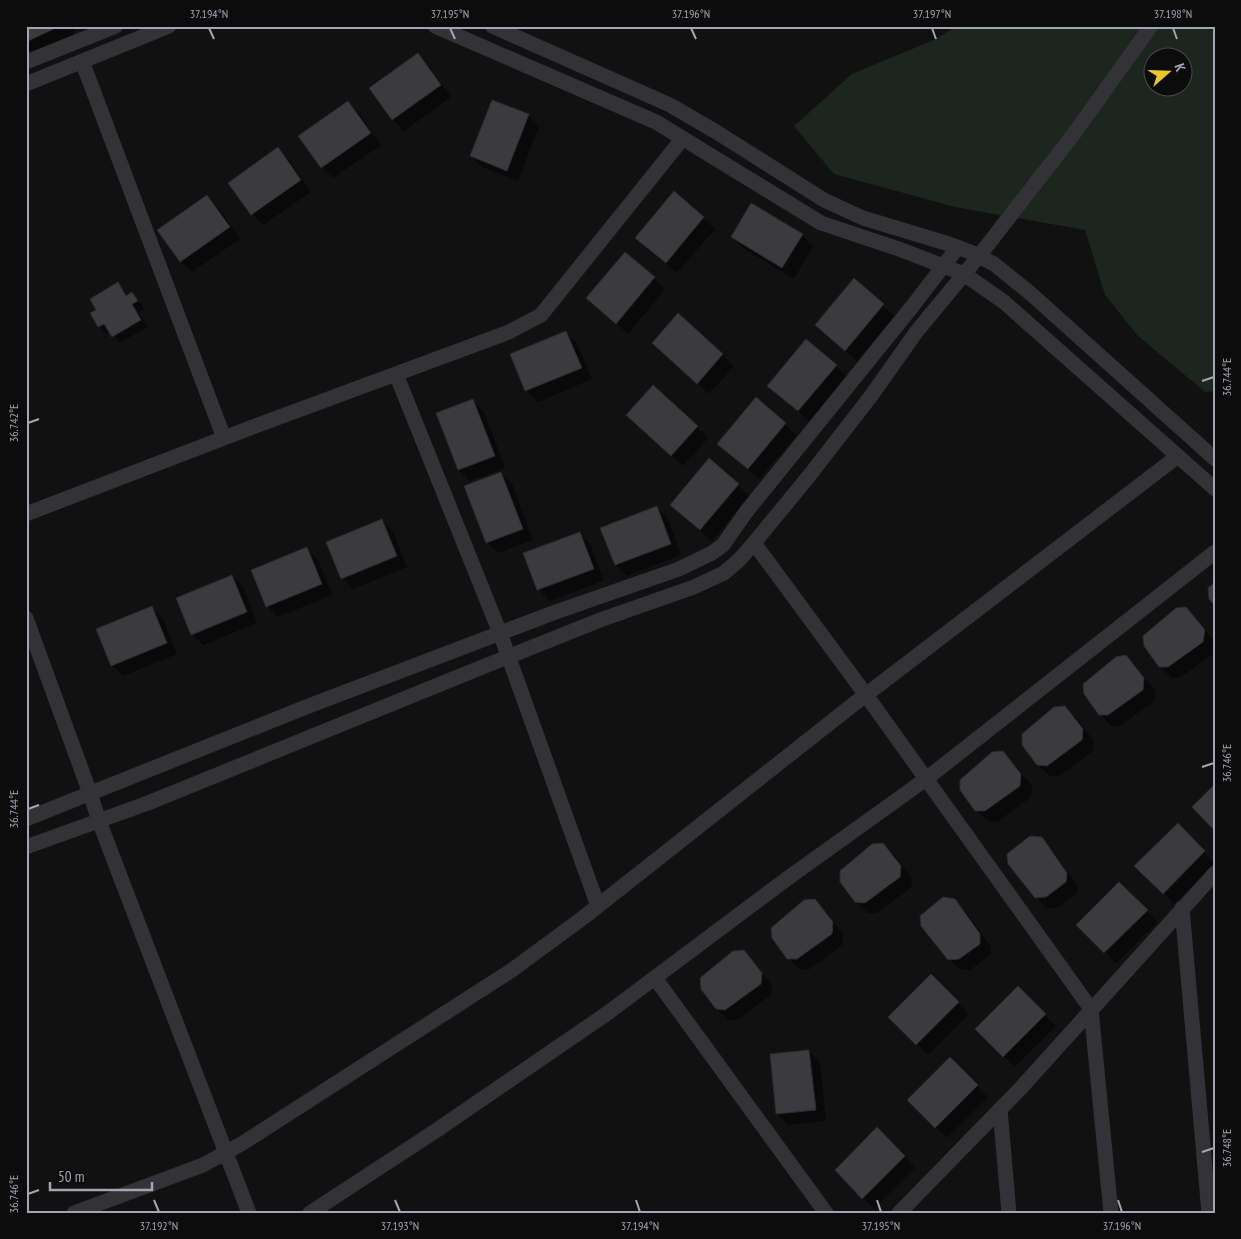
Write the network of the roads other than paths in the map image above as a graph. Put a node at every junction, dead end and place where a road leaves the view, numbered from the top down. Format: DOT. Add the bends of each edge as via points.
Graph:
graph roads {
  1 [pos="116,26"];
  2 [pos="168,26"];
  3 [pos="435,26"];
  4 [pos="492,26"];
  5 [pos="1151,26"];
  6 [pos="82,61"];
  7 [pos="26,62"];
  8 [pos="26,84"];
  9 [pos="683,138"];
  10 [pos="958,247"];
  11 [pos="979,256"];
  12 [pos="943,267"];
  13 [pos="964,274"];
  14 [pos="396,374"];
  15 [pos="224,438"];
  16 [pos="1178,456"];
  17 [pos="1215,459"];
  18 [pos="1215,489"];
  19 [pos="26,514"];
  20 [pos="754,543"];
  21 [pos="1215,552"];
  22 [pos="26,618"];
  23 [pos="500,634"];
  24 [pos="507,658"];
  25 [pos="866,695"];
  26 [pos="926,779"];
  27 [pos="90,793"];
  28 [pos="26,819"];
  29 [pos="99,821"];
  30 [pos="26,847"];
  31 [pos="1215,873"];
  32 [pos="598,906"];
  33 [pos="1182,908"];
  34 [pos="654,978"];
  35 [pos="1091,1009"];
  36 [pos="1000,1109"];
  37 [pos="226,1152"];
  38 [pos="914,1205"];
  39 [pos="74,1213"];
  40 [pos="249,1213"];
  41 [pos="310,1213"];
  42 [pos="826,1213"];
  43 [pos="899,1213"];
  44 [pos="1009,1213"];
  45 [pos="1111,1213"];
  46 [pos="1208,1213"];
  1 -- 7 [label="street"];
  2 -- 6 [label="street"];
  3 -- 9 [label="street" via="656,122"];
  4 -- 10 [label="street" via="670,105 824,200 863,218"];
  5 -- 11 [label="street" via="1073,135"];
  6 -- 8 [label="street"];
  6 -- 15 [label="street"];
  9 -- 12 [label="street" via="821,223"];
  9 -- 14 [label="street" via="542,315 509,332"];
  10 -- 11 [label="street"];
  10 -- 12 [label="street"];
  11 -- 13 [label="street"];
  11 -- 17 [label="street" via="1030,293"];
  12 -- 13 [label="street"];
  12 -- 23 [label="street" via="723,544 679,569"];
  13 -- 16 [label="street" via="1004,302"];
  13 -- 20 [label="street"];
  14 -- 15 [label="street"];
  14 -- 23 [label="street"];
  15 -- 19 [label="street"];
  16 -- 18 [label="street"];
  16 -- 25 [label="street"];
  20 -- 24 [label="street" via="724,573 694,587 600,620"];
  20 -- 25 [label="street"];
  21 -- 26 [label="street"];
  22 -- 27 [label="street"];
  23 -- 24 [label="street"];
  23 -- 27 [label="street" via="306,706"];
  24 -- 29 [label="street"];
  24 -- 32 [label="street"];
  25 -- 26 [label="street"];
  25 -- 32 [label="street"];
  26 -- 34 [label="street"];
  26 -- 35 [label="street"];
  27 -- 28 [label="street"];
  27 -- 29 [label="street"];
  29 -- 30 [label="street"];
  29 -- 37 [label="street"];
  31 -- 33 [label="street"];
  32 -- 37 [label="street" via="512,970"];
  33 -- 35 [label="street"];
  33 -- 46 [label="street"];
  34 -- 41 [label="street" via="437,1130"];
  34 -- 42 [label="street"];
  35 -- 36 [label="street"];
  35 -- 45 [label="street"];
  36 -- 38 [label="street"];
  36 -- 44 [label="street"];
  37 -- 39 [label="street" via="203,1165"];
  37 -- 40 [label="street"];
  38 -- 43 [label="street"];
}
